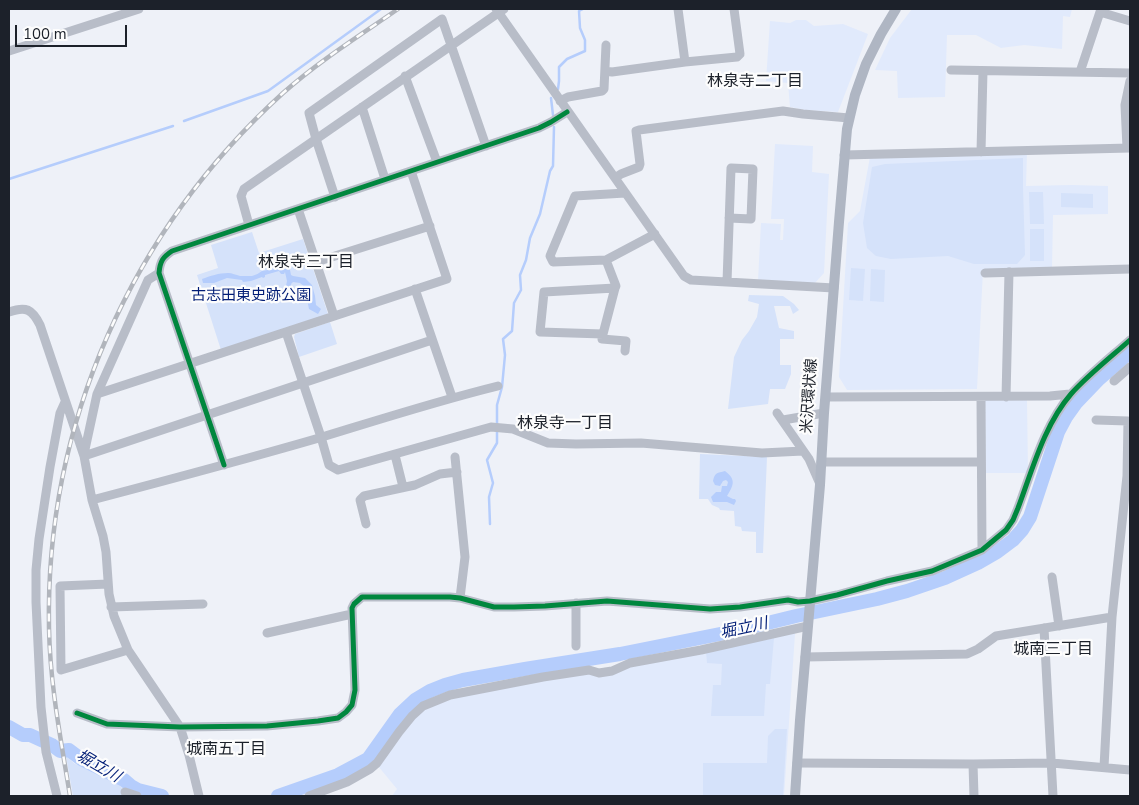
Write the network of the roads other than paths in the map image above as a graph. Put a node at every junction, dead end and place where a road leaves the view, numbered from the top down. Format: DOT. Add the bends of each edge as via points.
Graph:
graph roads {
  1 [pos="139,9"];
  2 [pos="678,9"];
  3 [pos="734,9"];
  4 [pos="896,9"];
  5 [pos="499,10"];
  6 [pos="1130,21"];
  7 [pos="452,44"];
  8 [pos="606,45"];
  9 [pos="9,51"];
  10 [pos="685,62"];
  11 [pos="951,70"];
  12 [pos="605,71"];
  13 [pos="983,71"];
  14 [pos="1080,72"];
  15 [pos="1130,73"];
  16 [pos="405,76"];
  17 [pos="1130,81"];
  18 [pos="560,102"];
  19 [pos="362,107"];
  20 [pos="568,112"];
  21 [pos="849,118"];
  22 [pos="316,139"];
  23 [pos="486,146"];
  24 [pos="1128,148"];
  25 [pos="981,152"];
  26 [pos="844,155"];
  27 [pos="437,162"];
  28 [pos="411,172"];
  29 [pos="615,178"];
  30 [pos="385,180"];
  31 [pos="625,193"];
  32 [pos="335,197"];
  33 [pos="298,209"];
  34 [pos="729,218"];
  35 [pos="249,226"];
  36 [pos="430,226"];
  37 [pos="655,234"];
  38 [pos="606,260"];
  39 [pos="316,262"];
  40 [pos="1130,269"];
  41 [pos="1009,272"];
  42 [pos="159,273"];
  43 [pos="985,273"];
  44 [pos="727,282"];
  45 [pos="615,288"];
  46 [pos="834,288"];
  47 [pos="415,289"];
  48 [pos="9,312"];
  49 [pos="334,316"];
  50 [pos="286,332"];
  51 [pos="602,334"];
  52 [pos="432,340"];
  53 [pos="1130,340"];
  54 [pos="625,351"];
  55 [pos="189,364"];
  56 [pos="1130,367"];
  57 [pos="1114,381"];
  58 [pos="303,383"];
  59 [pos="498,386"];
  60 [pos="97,394"];
  61 [pos="1070,394"];
  62 [pos="826,397"];
  63 [pos="981,397"];
  64 [pos="1006,397"];
  65 [pos="452,398"];
  66 [pos="65,402"];
  67 [pos="824,414"];
  68 [pos="207,416"];
  69 [pos="1096,420"];
  70 [pos="321,437"];
  71 [pos="803,451"];
  72 [pos="395,455"];
  73 [pos="84,456"];
  74 [pos="455,457"];
  75 [pos="821,462"];
  76 [pos="981,462"];
  77 [pos="224,465"];
  78 [pos="457,472"];
  79 [pos="1129,476"];
  80 [pos="820,485"];
  81 [pos="403,487"];
  82 [pos="92,500"];
  83 [pos="366,524"];
  84 [pos="982,550"];
  85 [pos="1052,577"];
  86 [pos="108,584"];
  87 [pos="460,598"];
  88 [pos="810,602"];
  89 [pos="203,604"];
  90 [pos="576,604"];
  91 [pos="111,606"];
  92 [pos="352,614"];
  93 [pos="1112,617"];
  94 [pos="808,625"];
  95 [pos="1059,626"];
  96 [pos="1044,628"];
  97 [pos="267,633"];
  98 [pos="576,646"];
  99 [pos="128,650"];
  100 [pos="805,656"];
  101 [pos="77,713"];
  102 [pos="180,727"];
  103 [pos="1052,762"];
  104 [pos="797,763"];
  105 [pos="973,764"];
  106 [pos="1104,767"];
  107 [pos="1130,770"];
  108 [pos="125,792"];
  109 [pos="57,796"];
  110 [pos="137,796"];
  111 [pos="199,796"];
  112 [pos="309,796"];
  113 [pos="795,796"];
  114 [pos="974,796"];
  115 [pos="1053,796"];
  1 -- 9 [label="street"];
  2 -- 10 [label="street"];
  3 -- 10 [label="street" via="740,54 737,58"];
  4 -- 21 [label="main road, 米沢環状線" via="866,64"];
  5 -- 7 [label="street"];
  5 -- 18 [label="street"];
  6 -- 14 [label="street" via="1100,12"];
  7 -- 16 [label="street"];
  7 -- 22 [label="street" via="442,19 309,113"];
  7 -- 23 [label="street"];
  8 -- 12 [label="street"];
  10 -- 12 [label="street"];
  11 -- 13 [label="street"];
  12 -- 18 [label="street" via="604,90 568,97"];
  13 -- 14 [label="street"];
  13 -- 25 [label="street"];
  14 -- 15 [label="street"];
  16 -- 19 [label="street"];
  16 -- 27 [label="street"];
  17 -- 24 [label="street" via="1125,105"];
  18 -- 20 [label="street"];
  19 -- 22 [label="street"];
  19 -- 30 [label="street"];
  20 -- 23 [label="street" via="539,128"];
  20 -- 29 [label="street"];
  21 -- 26 [label="main road, 米沢環状線"];
  21 -- 29 [label="street" via="783,111 639,130 636,131 639,167"];
  22 -- 32 [label="street"];
  22 -- 35 [label="street" via="244,190 241,196"];
  23 -- 27 [label="street"];
  24 -- 25 [label="street"];
  25 -- 26 [label="street"];
  26 -- 46 [label="main road, 米沢環状線"];
  27 -- 28 [label="street"];
  28 -- 30 [label="street"];
  28 -- 36 [label="street"];
  29 -- 31 [label="street"];
  30 -- 32 [label="street"];
  31 -- 37 [label="street"];
  31 -- 38 [label="street" via="575,196 550,256 554,262"];
  32 -- 33 [label="street"];
  33 -- 35 [label="street"];
  33 -- 39 [label="street"];
  34 -- 34 [label="street" via="732,168 753,169 751,219"];
  34 -- 44 [label="street"];
  35 -- 42 [label="street" via="172,251 164,256"];
  36 -- 39 [label="street"];
  36 -- 47 [label="street" via="447,279"];
  37 -- 38 [label="street"];
  37 -- 44 [label="street" via="684,276 691,280"];
  38 -- 45 [label="street"];
  39 -- 49 [label="street"];
  40 -- 41 [label="street"];
  41 -- 43 [label="street"];
  41 -- 64 [label="street"];
  42 -- 55 [label="street"];
  42 -- 60 [label="street" via="148,280"];
  44 -- 46 [label="street" via="756,289"];
  45 -- 51 [label="street"];
  45 -- 51 [label="street" via="544,292 540,332"];
  46 -- 62 [label="main road, 米沢環状線"];
  47 -- 49 [label="street"];
  47 -- 52 [label="street"];
  48 -- 66 [label="street" via="22,309 36,315"];
  49 -- 50 [label="street"];
  50 -- 55 [label="street"];
  50 -- 58 [label="street"];
  51 -- 54 [label="street" via="602,339 626,341"];
  52 -- 58 [label="street"];
  52 -- 65 [label="street"];
  53 -- 61 [label="street"];
  55 -- 60 [label="street"];
  55 -- 68 [label="street"];
  56 -- 57 [label="street"];
  58 -- 68 [label="street"];
  58 -- 70 [label="street"];
  59 -- 65 [label="street"];
  60 -- 73 [label="street"];
  61 -- 64 [label="street"];
  61 -- 84 [label="street" via="1047,432 1013,520"];
  62 -- 63 [label="street"];
  62 -- 67 [label="main road, 米沢環状線"];
  63 -- 64 [label="street"];
  63 -- 76 [label="street"];
  65 -- 70 [label="street"];
  66 -- 73 [label="street"];
  66 -- 109 [label="street" via="50,467 36,570 41,707 46,752"];
  67 -- 71 [label="street" via="780,417"];
  67 -- 75 [label="main road, 米沢環状線"];
  68 -- 73 [label="street"];
  68 -- 77 [label="street"];
  69 -- 79 [label="street" via="1128,421 1126,462"];
  70 -- 72 [label="street" via="329,465 338,470"];
  70 -- 77 [label="street"];
  71 -- 72 [label="street" via="762,453 641,443 548,443 513,429 491,427"];
  71 -- 80 [label="street"];
  72 -- 81 [label="street"];
  73 -- 82 [label="street"];
  74 -- 78 [label="street"];
  75 -- 76 [label="street"];
  75 -- 80 [label="main road, 米沢環状線"];
  76 -- 84 [label="street"];
  77 -- 82 [label="street"];
  78 -- 81 [label="street" via="440,474"];
  78 -- 87 [label="street" via="465,557"];
  79 -- 93 [label="street"];
  80 -- 88 [label="main road, 米沢環状線"];
  81 -- 83 [label="street" via="364,496 360,500"];
  82 -- 86 [label="street" via="103,536"];
  84 -- 88 [label="street" via="932,571"];
  85 -- 95 [label="street"];
  86 -- 91 [label="street"];
  86 -- 99 [label="street" via="60,586 61,670"];
  87 -- 90 [label="street" via="494,607"];
  87 -- 92 [label="street" via="362,597 354,604"];
  88 -- 90 [label="street" via="788,600 710,609 607,601"];
  88 -- 94 [label="main road, 米沢環状線"];
  89 -- 91 [label="street"];
  90 -- 98 [label="street"];
  91 -- 99 [label="street"];
  92 -- 97 [label="street"];
  92 -- 102 [label="street" via="355,690 352,705 338,718 267,726"];
  93 -- 95 [label="street"];
  93 -- 106 [label="street"];
  94 -- 100 [label="main road, 米沢環状線"];
  94 -- 112 [label="street" via="630,663 612,671 562,674 450,695 423,706 412,716 370,769 348,782"];
  95 -- 96 [label="street"];
  96 -- 100 [label="street" via="996,636 968,654"];
  96 -- 103 [label="street"];
  99 -- 102 [label="street"];
  100 -- 104 [label="main road, 米沢環状線"];
  101 -- 102 [label="street" via="106,724"];
  102 -- 111 [label="street"];
  103 -- 105 [label="street"];
  103 -- 106 [label="street"];
  103 -- 115 [label="street"];
  104 -- 105 [label="street"];
  104 -- 113 [label="main road, 米沢環状線"];
  105 -- 114 [label="street"];
  106 -- 107 [label="street"];
  108 -- 110 [label="street"];
}
